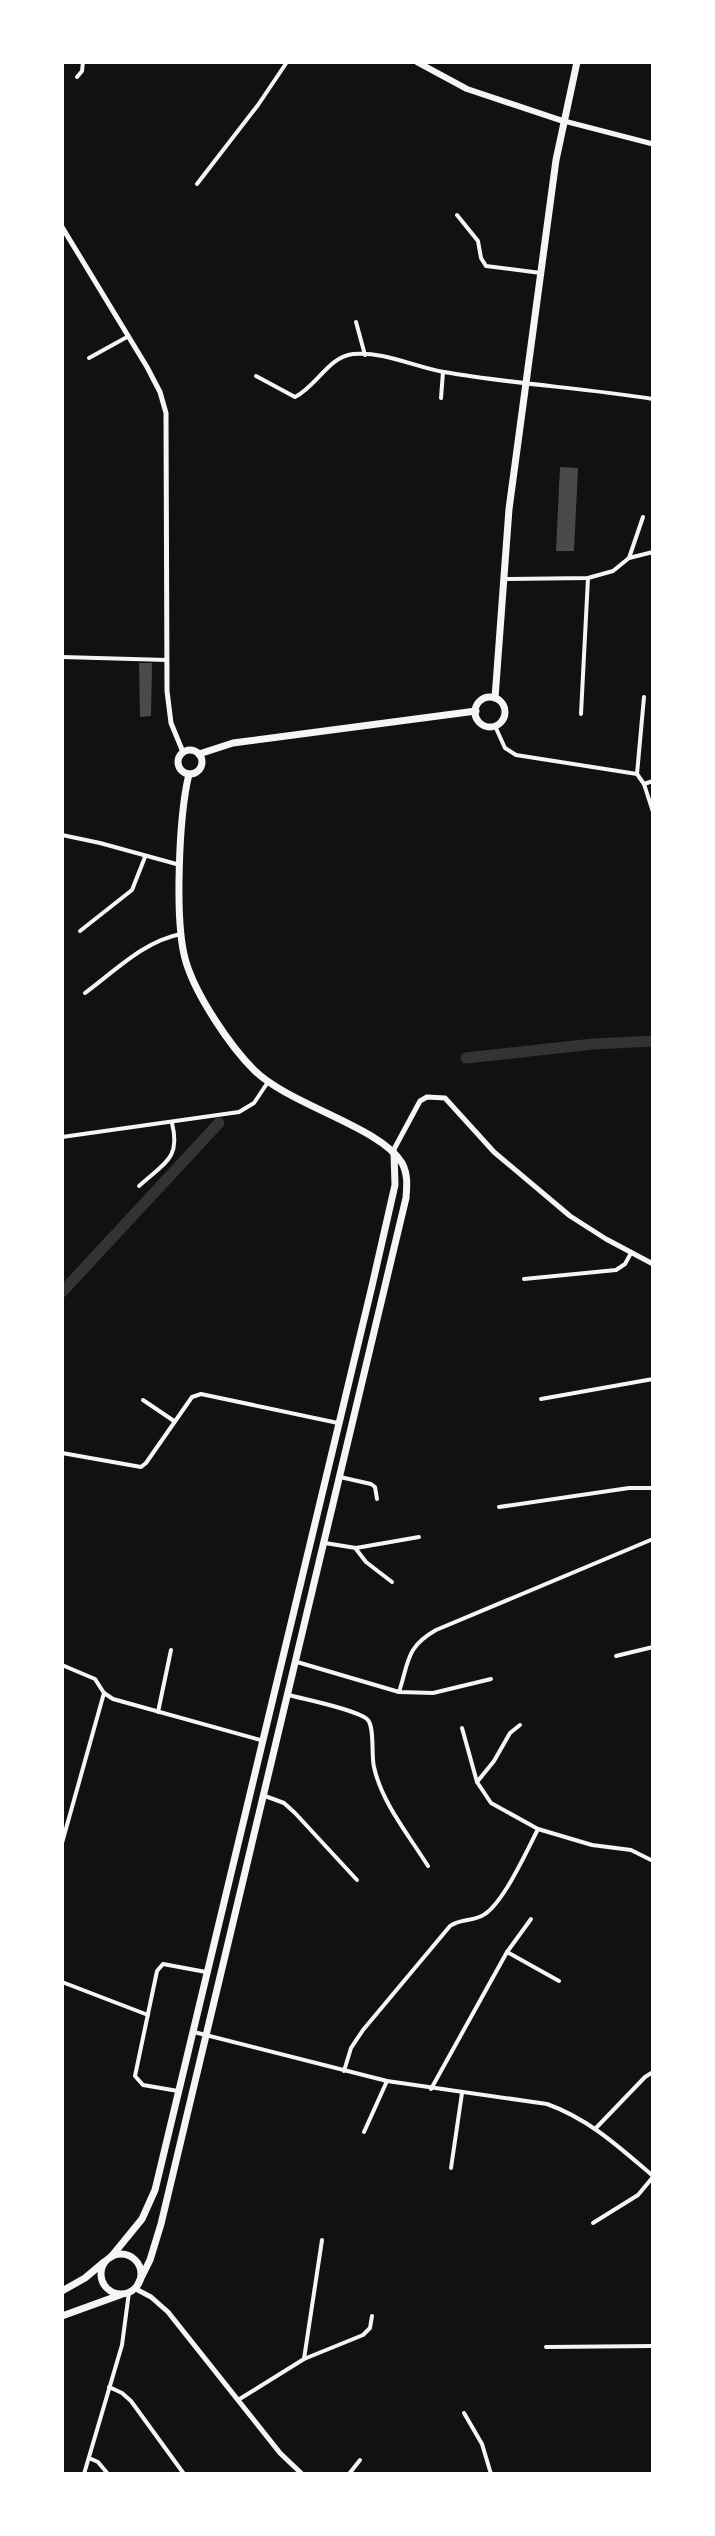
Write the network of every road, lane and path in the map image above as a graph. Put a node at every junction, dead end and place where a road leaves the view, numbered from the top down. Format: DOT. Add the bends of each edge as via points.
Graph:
graph roads {
  1 [pos="83,62"];
  2 [pos="287,62"];
  3 [pos="417,62"];
  4 [pos="577,62"];
  5 [pos="77,77"];
  6 [pos="563,121"];
  7 [pos="653,144"];
  8 [pos="197,184"];
  9 [pos="457,215"];
  10 [pos="62,227"];
  11 [pos="541,273"];
  12 [pos="356,322"];
  13 [pos="127,337"];
  14 [pos="365,355"];
  15 [pos="89,358"];
  16 [pos="443,372"];
  17 [pos="256,376"];
  18 [pos="527,383"];
  19 [pos="441,398"];
  20 [pos="653,399"];
  21 [pos="643,517"];
  22 [pos="653,552"];
  23 [pos="629,558"];
  24 [pos="588,578"];
  25 [pos="504,579"];
  26 [pos="62,657"];
  27 [pos="167,660"];
  28 [pos="644,697"];
  29 [pos="495,698"];
  30 [pos="476,711"];
  31 [pos="581,714"];
  32 [pos="495,726"];
  33 [pos="183,752"];
  34 [pos="199,754"];
  35 [pos="189,774"];
  36 [pos="637,774"];
  37 [pos="653,781"];
  38 [pos="644,784"];
  39 [pos="653,812"];
  40 [pos="62,835"];
  41 [pos="146,856"];
  42 [pos="181,866"];
  43 [pos="80,931"];
  44 [pos="181,934"];
  45 [pos="85,993"];
  46 [pos="268,1082"];
  47 [pos="172,1123"];
  48 [pos="62,1137"];
  49 [pos="393,1151"];
  50 [pos="139,1186"];
  51 [pos="631,1253"];
  52 [pos="653,1264"];
  53 [pos="524,1279"];
  54 [pos="653,1379"];
  55 [pos="541,1399"];
  56 [pos="143,1400"];
  57 [pos="175,1421"];
  58 [pos="338,1423"];
  59 [pos="62,1453"];
  60 [pos="340,1477"];
  61 [pos="653,1488"];
  62 [pos="377,1499"];
  63 [pos="499,1507"];
  64 [pos="419,1537"];
  65 [pos="653,1539"];
  66 [pos="325,1543"];
  67 [pos="356,1548"];
  68 [pos="392,1582"];
  69 [pos="653,1647"];
  70 [pos="171,1650"];
  71 [pos="616,1656"];
  72 [pos="297,1662"];
  73 [pos="62,1665"];
  74 [pos="491,1679"];
  75 [pos="399,1692"];
  76 [pos="104,1693"];
  77 [pos="289,1695"];
  78 [pos="158,1712"];
  79 [pos="520,1725"];
  80 [pos="462,1728"];
  81 [pos="264,1741"];
  82 [pos="477,1782"];
  83 [pos="265,1796"];
  84 [pos="538,1829"];
  85 [pos="62,1843"];
  86 [pos="653,1861"];
  87 [pos="428,1866"];
  88 [pos="357,1880"];
  89 [pos="531,1919"];
  90 [pos="507,1952"];
  91 [pos="208,1972"];
  92 [pos="559,1981"];
  93 [pos="62,1982"];
  94 [pos="148,2015"];
  95 [pos="194,2032"];
  96 [pos="208,2036"];
  97 [pos="344,2071"];
  98 [pos="653,2072"];
  99 [pos="387,2081"];
  100 [pos="431,2089"];
  101 [pos="180,2092"];
  102 [pos="462,2093"];
  103 [pos="596,2128"];
  104 [pos="364,2132"];
  105 [pos="451,2168"];
  106 [pos="653,2176"];
  107 [pos="593,2223"];
  108 [pos="322,2240"];
  109 [pos="108,2259"];
  110 [pos="134,2288"];
  111 [pos="62,2291"];
  112 [pos="62,2316"];
  113 [pos="372,2316"];
  114 [pos="653,2346"];
  115 [pos="546,2347"];
  116 [pos="304,2359"];
  117 [pos="109,2387"];
  118 [pos="238,2400"];
  119 [pos="464,2413"];
  120 [pos="89,2458"];
  121 [pos="360,2460"];
  122 [pos="84,2474"];
  123 [pos="108,2474"];
  124 [pos="184,2474"];
  125 [pos="302,2474"];
  126 [pos="349,2474"];
  127 [pos="491,2474"];
  1 -- 5 [label="street"];
  2 -- 8 [label="street"];
  3 -- 6 [label="main road" via="467,89"];
  4 -- 6 [label="main road"];
  6 -- 7 [label="street"];
  6 -- 11 [label="main road"];
  9 -- 11 [label="street" via="478,241 486,266"];
  10 -- 13 [label="street"];
  11 -- 18 [label="main road"];
  12 -- 14 [label="street"];
  13 -- 15 [label="street"];
  13 -- 27 [label="street" via="160,392 166,413"];
  14 -- 16 [label="street"];
  14 -- 17 [label="street" via="335,360 295,397"];
  16 -- 18 [label="street"];
  16 -- 19 [label="street"];
  18 -- 20 [label="street"];
  18 -- 25 [label="main road"];
  21 -- 23 [label="street"];
  22 -- 23 [label="street"];
  23 -- 24 [label="street" via="613,571"];
  24 -- 25 [label="street"];
  24 -- 31 [label="street"];
  25 -- 29 [label="main road"];
  26 -- 27 [label="street"];
  27 -- 33 [label="street" via="171,723"];
  28 -- 36 [label="street"];
  29 -- 30 [label="main road" via="484,699"];
  29 -- 32 [label="main road" via="505,714"];
  30 -- 32 [label="main road" via="479,722"];
  30 -- 34 [label="main road" via="233,743"];
  32 -- 36 [label="street" via="505,748 516,755"];
  33 -- 34 [label="main road"];
  33 -- 35 [label="main road" via="179,768"];
  34 -- 35 [label="main road" via="200,770"];
  35 -- 42 [label="main road"];
  36 -- 38 [label="street"];
  37 -- 38 [label="street"];
  38 -- 39 [label="street"];
  40 -- 41 [label="street"];
  41 -- 42 [label="street"];
  41 -- 43 [label="street" via="132,890"];
  42 -- 44 [label="main road"];
  44 -- 45 [label="street" via="146,947"];
  44 -- 46 [label="main road" via="186,964 209,1007 243,1057"];
  46 -- 47 [label="street" via="254,1103 239,1112"];
  46 -- 49 [label="main road"];
  47 -- 48 [label="street"];
  47 -- 50 [label="street" via="173,1154"];
  49 -- 51 [label="street" via="420,1101 445,1098 494,1152 570,1216"];
  49 -- 58 [label="main road" via="395,1185"];
  49 -- 60 [label="main road" via="405,1170 406,1198"];
  51 -- 52 [label="street"];
  51 -- 53 [label="street" via="616,1270"];
  54 -- 55 [label="street"];
  56 -- 57 [label="street"];
  57 -- 58 [label="street" via="192,1397 201,1394"];
  57 -- 59 [label="street" via="141,1467"];
  58 -- 81 [label="main road"];
  60 -- 62 [label="street" via="371,1484"];
  60 -- 66 [label="main road"];
  61 -- 63 [label="street"];
  64 -- 67 [label="street"];
  65 -- 75 [label="street" via="419,1639"];
  66 -- 67 [label="street"];
  66 -- 72 [label="main road"];
  67 -- 68 [label="street"];
  69 -- 71 [label="street"];
  70 -- 78 [label="street"];
  72 -- 75 [label="street"];
  72 -- 77 [label="main road"];
  73 -- 76 [label="street" via="95,1679"];
  74 -- 75 [label="street" via="433,1693"];
  76 -- 78 [label="street"];
  76 -- 85 [label="street"];
  77 -- 83 [label="main road"];
  77 -- 87 [label="street" via="355,1714 372,1725 380,1790"];
  78 -- 81 [label="street"];
  79 -- 82 [label="street"];
  80 -- 82 [label="street"];
  81 -- 91 [label="main road"];
  82 -- 84 [label="street" via="491,1803"];
  83 -- 88 [label="street" via="295,1813"];
  83 -- 96 [label="main road"];
  84 -- 86 [label="street" via="631,1850"];
  84 -- 97 [label="street" via="488,1913 450,1926 363,2030"];
  89 -- 90 [label="street"];
  90 -- 92 [label="street"];
  90 -- 100 [label="street"];
  91 -- 94 [label="street" via="163,1964"];
  91 -- 95 [label="main road"];
  93 -- 94 [label="street"];
  94 -- 101 [label="street" via="135,2076 143,2085"];
  95 -- 96 [label="street"];
  95 -- 101 [label="main road"];
  96 -- 97 [label="street"];
  96 -- 110 [label="main road" via="161,2224"];
  97 -- 99 [label="street"];
  98 -- 103 [label="street"];
  99 -- 100 [label="street"];
  99 -- 104 [label="street"];
  100 -- 102 [label="street"];
  101 -- 109 [label="main road" via="149,2208"];
  102 -- 103 [label="street" via="547,2104"];
  102 -- 105 [label="street"];
  103 -- 106 [label="street"];
  106 -- 107 [label="street" via="638,2195"];
  108 -- 116 [label="street"];
  109 -- 110 [label="main road" via="122,2254 136,2262 140,2273"];
  109 -- 110 [label="main road" via="101,2273 105,2286 116,2293"];
  109 -- 111 [label="main road"];
  110 -- 112 [label="main road"];
  110 -- 117 [label="street"];
  110 -- 118 [label="street" via="168,2312"];
  113 -- 116 [label="street" via="363,2335"];
  114 -- 115 [label="street"];
  116 -- 118 [label="street"];
  117 -- 120 [label="street"];
  117 -- 124 [label="street" via="131,2401"];
  118 -- 125 [label="street"];
  119 -- 127 [label="street"];
  120 -- 122 [label="street"];
  120 -- 123 [label="street"];
  121 -- 126 [label="street"];
}
